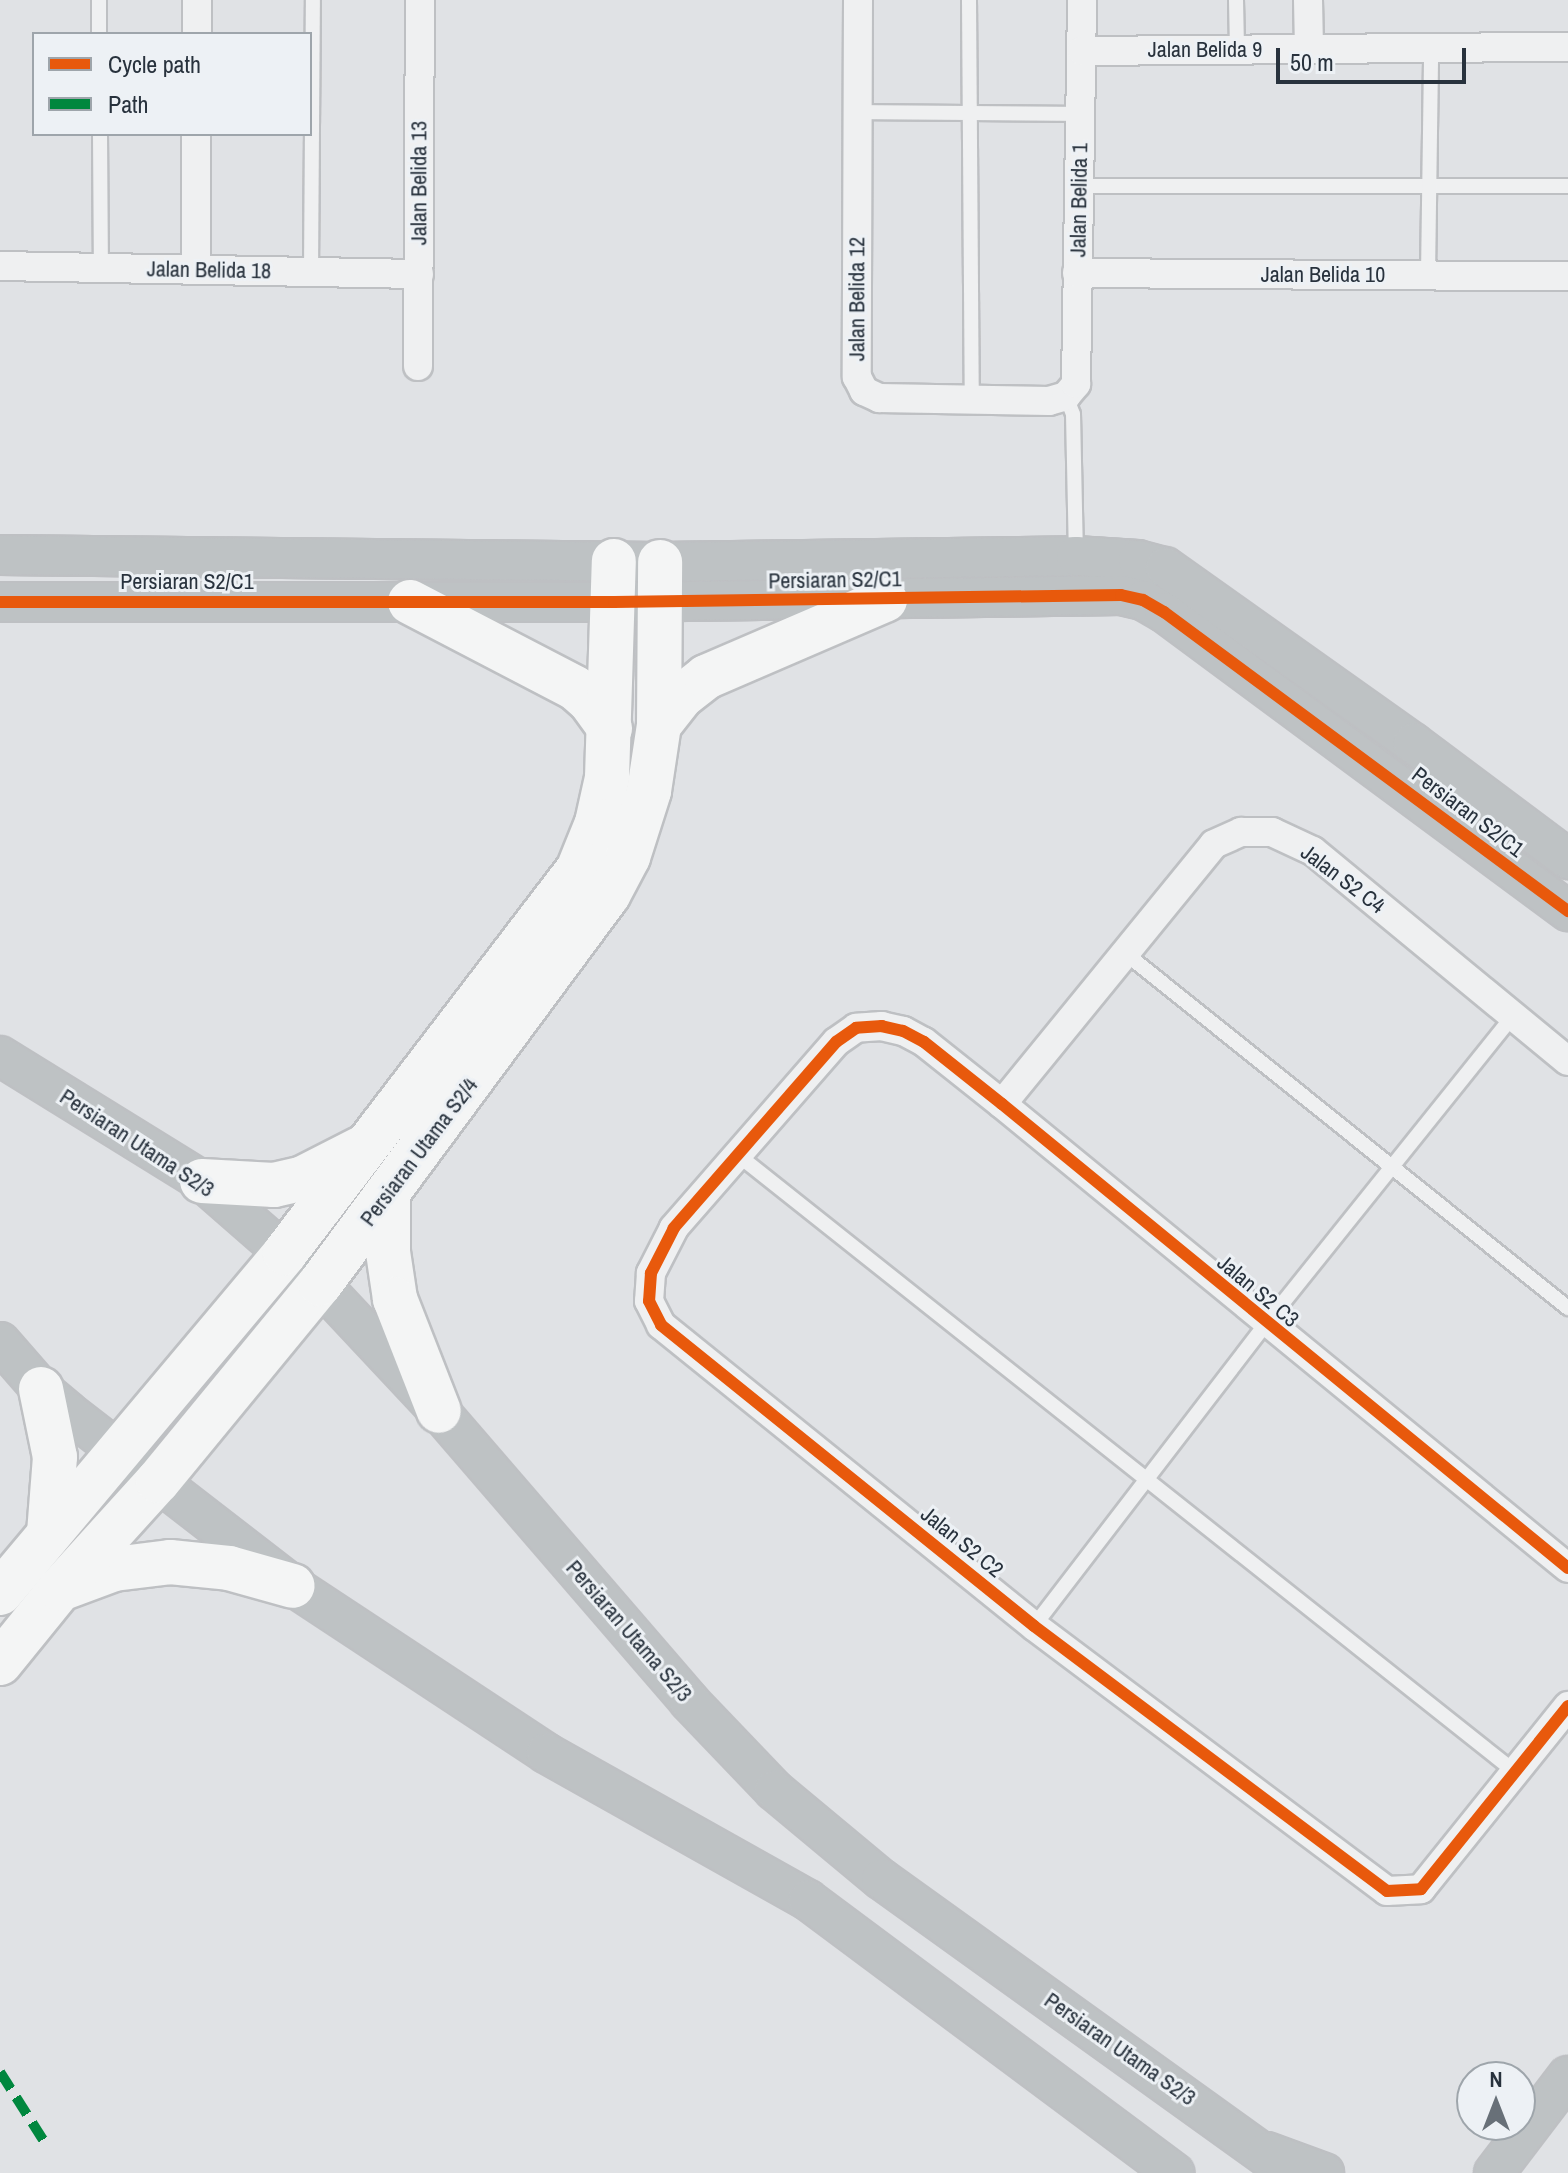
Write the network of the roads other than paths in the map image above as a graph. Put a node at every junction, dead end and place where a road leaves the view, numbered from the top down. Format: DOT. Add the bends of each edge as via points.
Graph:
graph roads {
  1 [pos="99,0"];
  2 [pos="197,0"];
  3 [pos="313,0"];
  4 [pos="420,0"];
  5 [pos="858,0"];
  6 [pos="969,0"];
  7 [pos="1082,0"];
  8 [pos="1236,0"];
  9 [pos="1308,0"];
  10 [pos="99,32"];
  11 [pos="197,32"];
  12 [pos="1568,47"];
  13 [pos="1431,48"];
  14 [pos="1237,49"];
  15 [pos="1309,49"];
  16 [pos="1082,51"];
  17 [pos="858,112"];
  18 [pos="970,113"];
  19 [pos="1080,114"];
  20 [pos="100,136"];
  21 [pos="196,136"];
  22 [pos="1079,186"];
  23 [pos="1429,186"];
  24 [pos="1568,186"];
  25 [pos="0,266"];
  26 [pos="101,268"];
  27 [pos="196,270"];
  28 [pos="311,272"];
  29 [pos="1077,273"];
  30 [pos="419,274"];
  31 [pos="1428,276"];
  32 [pos="1568,276"];
  33 [pos="418,366"];
  34 [pos="1066,396"];
  35 [pos="972,400"];
  36 [pos="0,555"];
  37 [pos="1076,556"];
  38 [pos="614,582"];
  39 [pos="660,582"];
  40 [pos="1077,594"];
  41 [pos="885,600"];
  42 [pos="0,602"];
  43 [pos="410,602"];
  44 [pos="659,725"];
  45 [pos="610,729"];
  46 [pos="1568,859"];
  47 [pos="1568,911"];
  48 [pos="1125,953"];
  49 [pos="1513,1016"];
  50 [pos="924,1042"];
  51 [pos="0,1056"];
  52 [pos="1568,1061"];
  53 [pos="1002,1104"];
  54 [pos="373,1143"];
  55 [pos="738,1155"];
  56 [pos="1390,1166"];
  57 [pos="202,1181"];
  58 [pos="388,1196"];
  59 [pos="285,1253"];
  60 [pos="320,1284"];
  61 [pos="1568,1308"];
  62 [pos="1266,1324"];
  63 [pos="0,1342"];
  64 [pos="41,1389"];
  65 [pos="439,1411"];
  66 [pos="119,1451"];
  67 [pos="158,1481"];
  68 [pos="1146,1482"];
  69 [pos="49,1533"];
  70 [pos="1568,1568"];
  71 [pos="293,1586"];
  72 [pos="60,1589"];
  73 [pos="0,1593"];
  74 [pos="1034,1626"];
  75 [pos="0,1663"];
  76 [pos="1568,1706"];
  77 [pos="1515,1772"];
  78 [pos="1568,2076"];
  79 [pos="1261,2149"];
  80 [pos="1154,2161"];
  81 [pos="1174,2173"];
  82 [pos="1290,2173"];
  83 [pos="1324,2173"];
  84 [pos="1494,2173"];
  1 -- 10 [label="lane"];
  2 -- 11 [label="street"];
  3 -- 28 [label="lane"];
  4 -- 30 [label="street, Jalan Belida 13"];
  5 -- 17 [label="street, Jalan Belida 12"];
  6 -- 18 [label="lane"];
  7 -- 16 [label="street, Jalan Belida 1"];
  8 -- 14 [label="lane"];
  9 -- 15 [label="street"];
  12 -- 13 [label="street, Jalan Belida 9"];
  13 -- 15 [label="street, Jalan Belida 9"];
  13 -- 23 [label="lane"];
  14 -- 15 [label="street, Jalan Belida 9"];
  14 -- 16 [label="street, Jalan Belida 9"];
  16 -- 19 [label="street, Jalan Belida 1"];
  17 -- 18 [label="lane"];
  17 -- 35 [label="street, Jalan Belida 12" via="857,377 864,391 879,398"];
  18 -- 19 [label="lane"];
  18 -- 35 [label="lane"];
  19 -- 22 [label="street, Jalan Belida 1"];
  20 -- 26 [label="lane"];
  21 -- 27 [label="street"];
  22 -- 23 [label="lane"];
  22 -- 29 [label="street, Jalan Belida 1"];
  23 -- 24 [label="lane"];
  23 -- 31 [label="lane"];
  25 -- 26 [label="street, Jalan Belida 18"];
  26 -- 27 [label="street, Jalan Belida 18"];
  27 -- 28 [label="street, Jalan Belida 18"];
  28 -- 30 [label="street, Jalan Belida 18"];
  29 -- 31 [label="street, Jalan Belida 10"];
  29 -- 34 [label="street, Jalan Belida 1" via="1076,384"];
  30 -- 33 [label="street, Jalan Belida 13"];
  31 -- 32 [label="street, Jalan Belida 10"];
  34 -- 35 [label="street, Jalan Belida 12" via="1049,401"];
  34 -- 37 [label="lane" via="1073,414"];
  36 -- 38 [label="street, Persiaran S2/C1"];
  37 -- 39 [label="street, Persiaran S2/C1"];
  37 -- 40 [label="street"];
  37 -- 46 [label="street, Persiaran S2/C1" via="1165,567"];
  38 -- 39 [label="street, Persiaran S2/C1"];
  38 -- 43 [label="street, Persiaran S2/C1"];
  38 -- 45 [label="main road, Persiaran Utama S2/4"];
  39 -- 41 [label="street, Persiaran S2/C1"];
  39 -- 44 [label="main road, Persiaran Utama S2/4"];
  40 -- 41 [label="street, Persiaran S2/C1"];
  40 -- 47 [label="street, Persiaran S2/C1" via="1121,595 1164,612"];
  41 -- 44 [label="main road" via="706,677"];
  42 -- 43 [label="street, Persiaran S2/C1"];
  43 -- 45 [label="main road" via="575,688"];
  44 -- 58 [label="main road, Persiaran Utama S2/4" via="649,791 628,857 608,895"];
  45 -- 54 [label="main road, Persiaran Utama S2/4" via="597,823 578,870"];
  48 -- 49 [label="street, Jalan S2 C4" via="1214,844 1241,832 1272,832 1313,851"];
  48 -- 53 [label="street, Jalan S2 C4"];
  48 -- 56 [label="lane"];
  49 -- 52 [label="street, Jalan S2 C4"];
  49 -- 56 [label="lane"];
  50 -- 53 [label="street, Jalan S2 C3"];
  50 -- 55 [label="street, Jalan S2 C2" via="882,1026 856,1028 836,1042"];
  51 -- 57 [label="street, Persiaran Utama S2/3"];
  53 -- 62 [label="street, Jalan S2 C3"];
  54 -- 57 [label="main road" via="301,1179 274,1185"];
  54 -- 59 [label="main road, Persiaran Utama S2/4"];
  55 -- 68 [label="lane"];
  55 -- 74 [label="street, Jalan S2 C2" via="674,1228 651,1273 649,1301 661,1325"];
  56 -- 61 [label="lane"];
  56 -- 62 [label="lane"];
  57 -- 59 [label="street, Persiaran Utama S2/3"];
  58 -- 60 [label="main road, Persiaran Utama S2/4"];
  58 -- 65 [label="main road" via="395,1299"];
  59 -- 60 [label="street, Persiaran Utama S2/3"];
  59 -- 66 [label="main road, Persiaran Utama S2/4"];
  60 -- 65 [label="street, Persiaran Utama S2/3"];
  60 -- 67 [label="main road, Persiaran Utama S2/4"];
  62 -- 68 [label="lane"];
  62 -- 70 [label="street, Jalan S2 C3"];
  63 -- 64 [label="street"];
  64 -- 66 [label="street"];
  64 -- 69 [label="main road" via="56,1466"];
  65 -- 79 [label="street, Persiaran Utama S2/3" via="689,1701 774,1790 881,1879"];
  66 -- 67 [label="street"];
  66 -- 69 [label="main road, Persiaran Utama S2/4"];
  67 -- 71 [label="street"];
  67 -- 72 [label="main road, Persiaran Utama S2/4"];
  68 -- 74 [label="lane"];
  68 -- 77 [label="lane"];
  69 -- 73 [label="main road, Persiaran Utama S2/4"];
  71 -- 72 [label="main road" via="229,1568 170,1562 114,1569"];
  71 -- 80 [label="street" via="546,1753 808,1900"];
  72 -- 75 [label="main road, Persiaran Utama S2/4"];
  74 -- 77 [label="street, Jalan S2 C2" via="1387,1891 1421,1889"];
  76 -- 77 [label="street, Jalan S2 C2"];
  78 -- 84 [label="street"];
  79 -- 82 [label="street, Persiaran Utama S2/3"];
  79 -- 83 [label="street"];
  80 -- 81 [label="street"];
}
